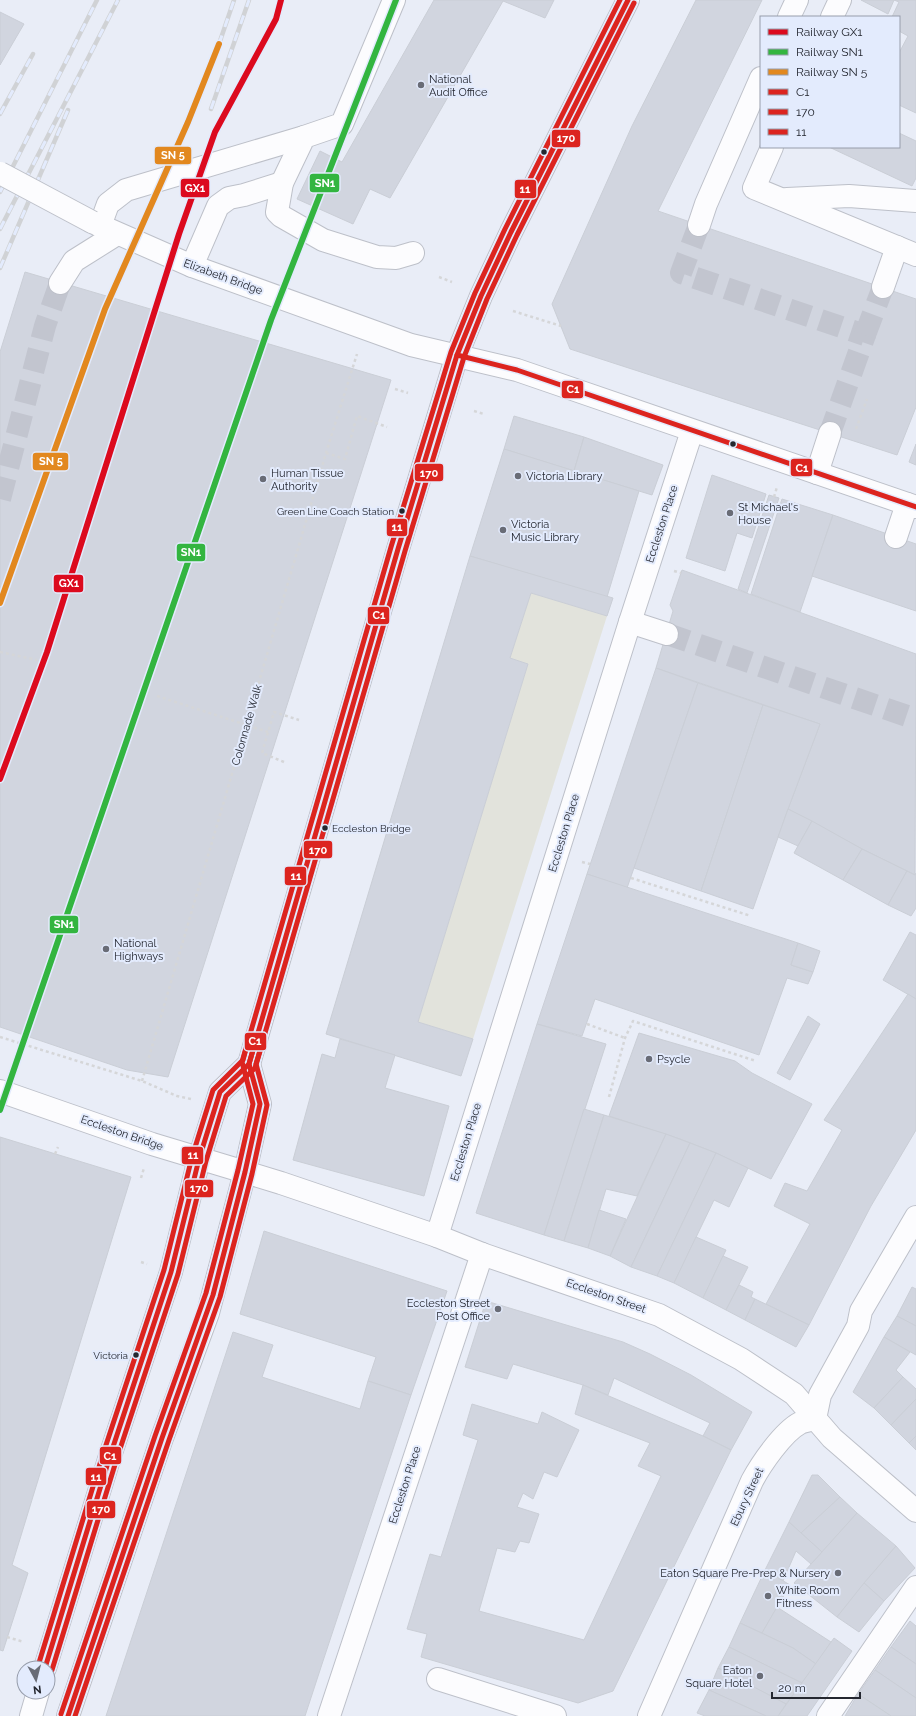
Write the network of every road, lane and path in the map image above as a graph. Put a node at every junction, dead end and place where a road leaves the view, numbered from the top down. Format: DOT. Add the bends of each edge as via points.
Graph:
graph roads {
  1 [pos="394,0"];
  2 [pos="628,0"];
  3 [pos="797,0"];
  4 [pos="840,0"];
  5 [pos="789,16"];
  6 [pos="832,16"];
  7 [pos="760,80"];
  8 [pos="304,137"];
  9 [pos="772,148"];
  10 [pos="0,173"];
  11 [pos="282,183"];
  12 [pos="782,199"];
  13 [pos="916,201"];
  14 [pos="699,225"];
  15 [pos="103,228"];
  16 [pos="907,251"];
  17 [pos="413,253"];
  18 [pos="192,266"];
  19 [pos="439,277"];
  20 [pos="452,282"];
  21 [pos="60,283"];
  22 [pos="883,288"];
  23 [pos="514,311"];
  24 [pos="561,326"];
  25 [pos="357,354"];
  26 [pos="457,355"];
  27 [pos="395,389"];
  28 [pos="408,393"];
  29 [pos="474,411"];
  30 [pos="484,414"];
  31 [pos="387,427"];
  32 [pos="692,431"];
  33 [pos="830,433"];
  34 [pos="326,453"];
  35 [pos="817,473"];
  36 [pos="777,487"];
  37 [pos="774,497"];
  38 [pos="912,506"];
  39 [pos="896,537"];
  40 [pos="677,572"];
  41 [pos="681,573"];
  42 [pos="630,622"];
  43 [pos="667,634"];
  44 [pos="0,652"];
  45 [pos="37,660"];
  46 [pos="157,696"];
  47 [pos="299,720"];
  48 [pos="246,725"];
  49 [pos="268,732"];
  50 [pos="284,762"];
  51 [pos="631,878"];
  52 [pos="751,916"];
  53 [pos="587,1024"];
  54 [pos="0,1037"];
  55 [pos="625,1038"];
  56 [pos="756,1061"];
  57 [pos="249,1064"];
  58 [pos="142,1081"];
  59 [pos="0,1091"];
  60 [pos="609,1097"];
  61 [pos="196,1101"];
  62 [pos="58,1147"];
  63 [pos="55,1154"];
  64 [pos="199,1159"];
  65 [pos="145,1165"];
  66 [pos="245,1172"];
  67 [pos="141,1178"];
  68 [pos="916,1217"];
  69 [pos="437,1236"];
  70 [pos="482,1254"];
  71 [pos="815,1419"];
  72 [pos="916,1510"];
  73 [pos="916,1588"];
  74 [pos="7,1638"];
  75 [pos="24,1642"];
  76 [pos="47,1660"];
  77 [pos="438,1679"];
  78 [pos="36,1700"];
  79 [pos="31,1716"];
  80 [pos="68,1716"];
  81 [pos="330,1716"];
  82 [pos="555,1716"];
  83 [pos="649,1716"];
  84 [pos="828,1716"];
  1 -- 8 [label="main road" via="342,124"];
  2 -- 26 [label="main road" via="511,232"];
  3 -- 5 [label="main road"];
  4 -- 6 [label="main road"];
  7 -- 14 [label="main road"];
  8 -- 11 [label="main road"];
  8 -- 15 [label="main road" via="126,190 108,204"];
  9 -- 12 [label="main road" via="754,188"];
  10 -- 15 [label="main road, Elizabeth Bridge, bridge"];
  11 -- 17 [label="main road" via="277,212 323,240 377,257 396,258"];
  11 -- 18 [label="main road" via="229,198 218,206"];
  12 -- 13 [label="main road" via="849,196"];
  12 -- 16 [label="main road"];
  15 -- 18 [label="main road, Elizabeth Bridge"];
  15 -- 21 [label="main road" via="74,261"];
  16 -- 22 [label="main road"];
  18 -- 26 [label="main road, Elizabeth Bridge" via="411,345"];
  19 -- 20 [label="path"];
  23 -- 24 [label="path"];
  25 -- 34 [label="path, Colonnade Walk"];
  26 -- 32 [label="main road, Elizabeth Bridge" via="517,370"];
  26 -- 57 [label="main road" via="398,549"];
  27 -- 28 [label="path"];
  29 -- 30 [label="path"];
  31 -- 34 [label="path" via="357,416 345,459"];
  32 -- 35 [label="main road, Elizabeth Bridge"];
  32 -- 42 [label="main road, Eccleston Place"];
  33 -- 35 [label="main road"];
  34 -- 48 [label="path, Colonnade Walk"];
  35 -- 38 [label="main road, Elizabeth Bridge"];
  36 -- 37 [label="path"];
  38 -- 39 [label="main road"];
  40 -- 41 [label="path"];
  42 -- 43 [label="main road"];
  42 -- 69 [label="main road, Eccleston Place"];
  44 -- 45 [label="path"];
  46 -- 48 [label="path"];
  47 -- 49 [label="path" via="274,712"];
  48 -- 49 [label="path"];
  48 -- 58 [label="path, Colonnade Walk"];
  49 -- 50 [label="path" via="262,753"];
  51 -- 52 [label="path"];
  53 -- 55 [label="path"];
  54 -- 58 [label="path"];
  55 -- 56 [label="path" via="633,1021"];
  55 -- 60 [label="path"];
  57 -- 64 [label="main road" via="220,1092"];
  57 -- 66 [label="main road" via="260,1104"];
  58 -- 61 [label="path"];
  59 -- 64 [label="main road, Eccleston Bridge"];
  62 -- 63 [label="path"];
  64 -- 66 [label="main road, Eccleston Bridge"];
  64 -- 76 [label="main road" via="171,1272 110,1456"];
  65 -- 67 [label="path"];
  66 -- 69 [label="main road, Eccleston Street"];
  66 -- 80 [label="main road" via="208,1313 162,1438"];
  68 -- 71 [label="main road" via="861,1311 858,1326 820,1395"];
  69 -- 70 [label="main road, Eccleston Street"];
  70 -- 71 [label="main road, Eccleston Street" via="659,1315 760,1370 794,1394"];
  70 -- 81 [label="main road, Eccleston Place"];
  71 -- 72 [label="main road, Eccleston Street" via="832,1438"];
  71 -- 83 [label="main road, Ebury Street" via="800,1424 780,1441 760,1466"];
  73 -- 84 [label="main road"];
  74 -- 75 [label="path"];
  77 -- 82 [label="main road"];
  78 -- 79 [label="main road"];
}
